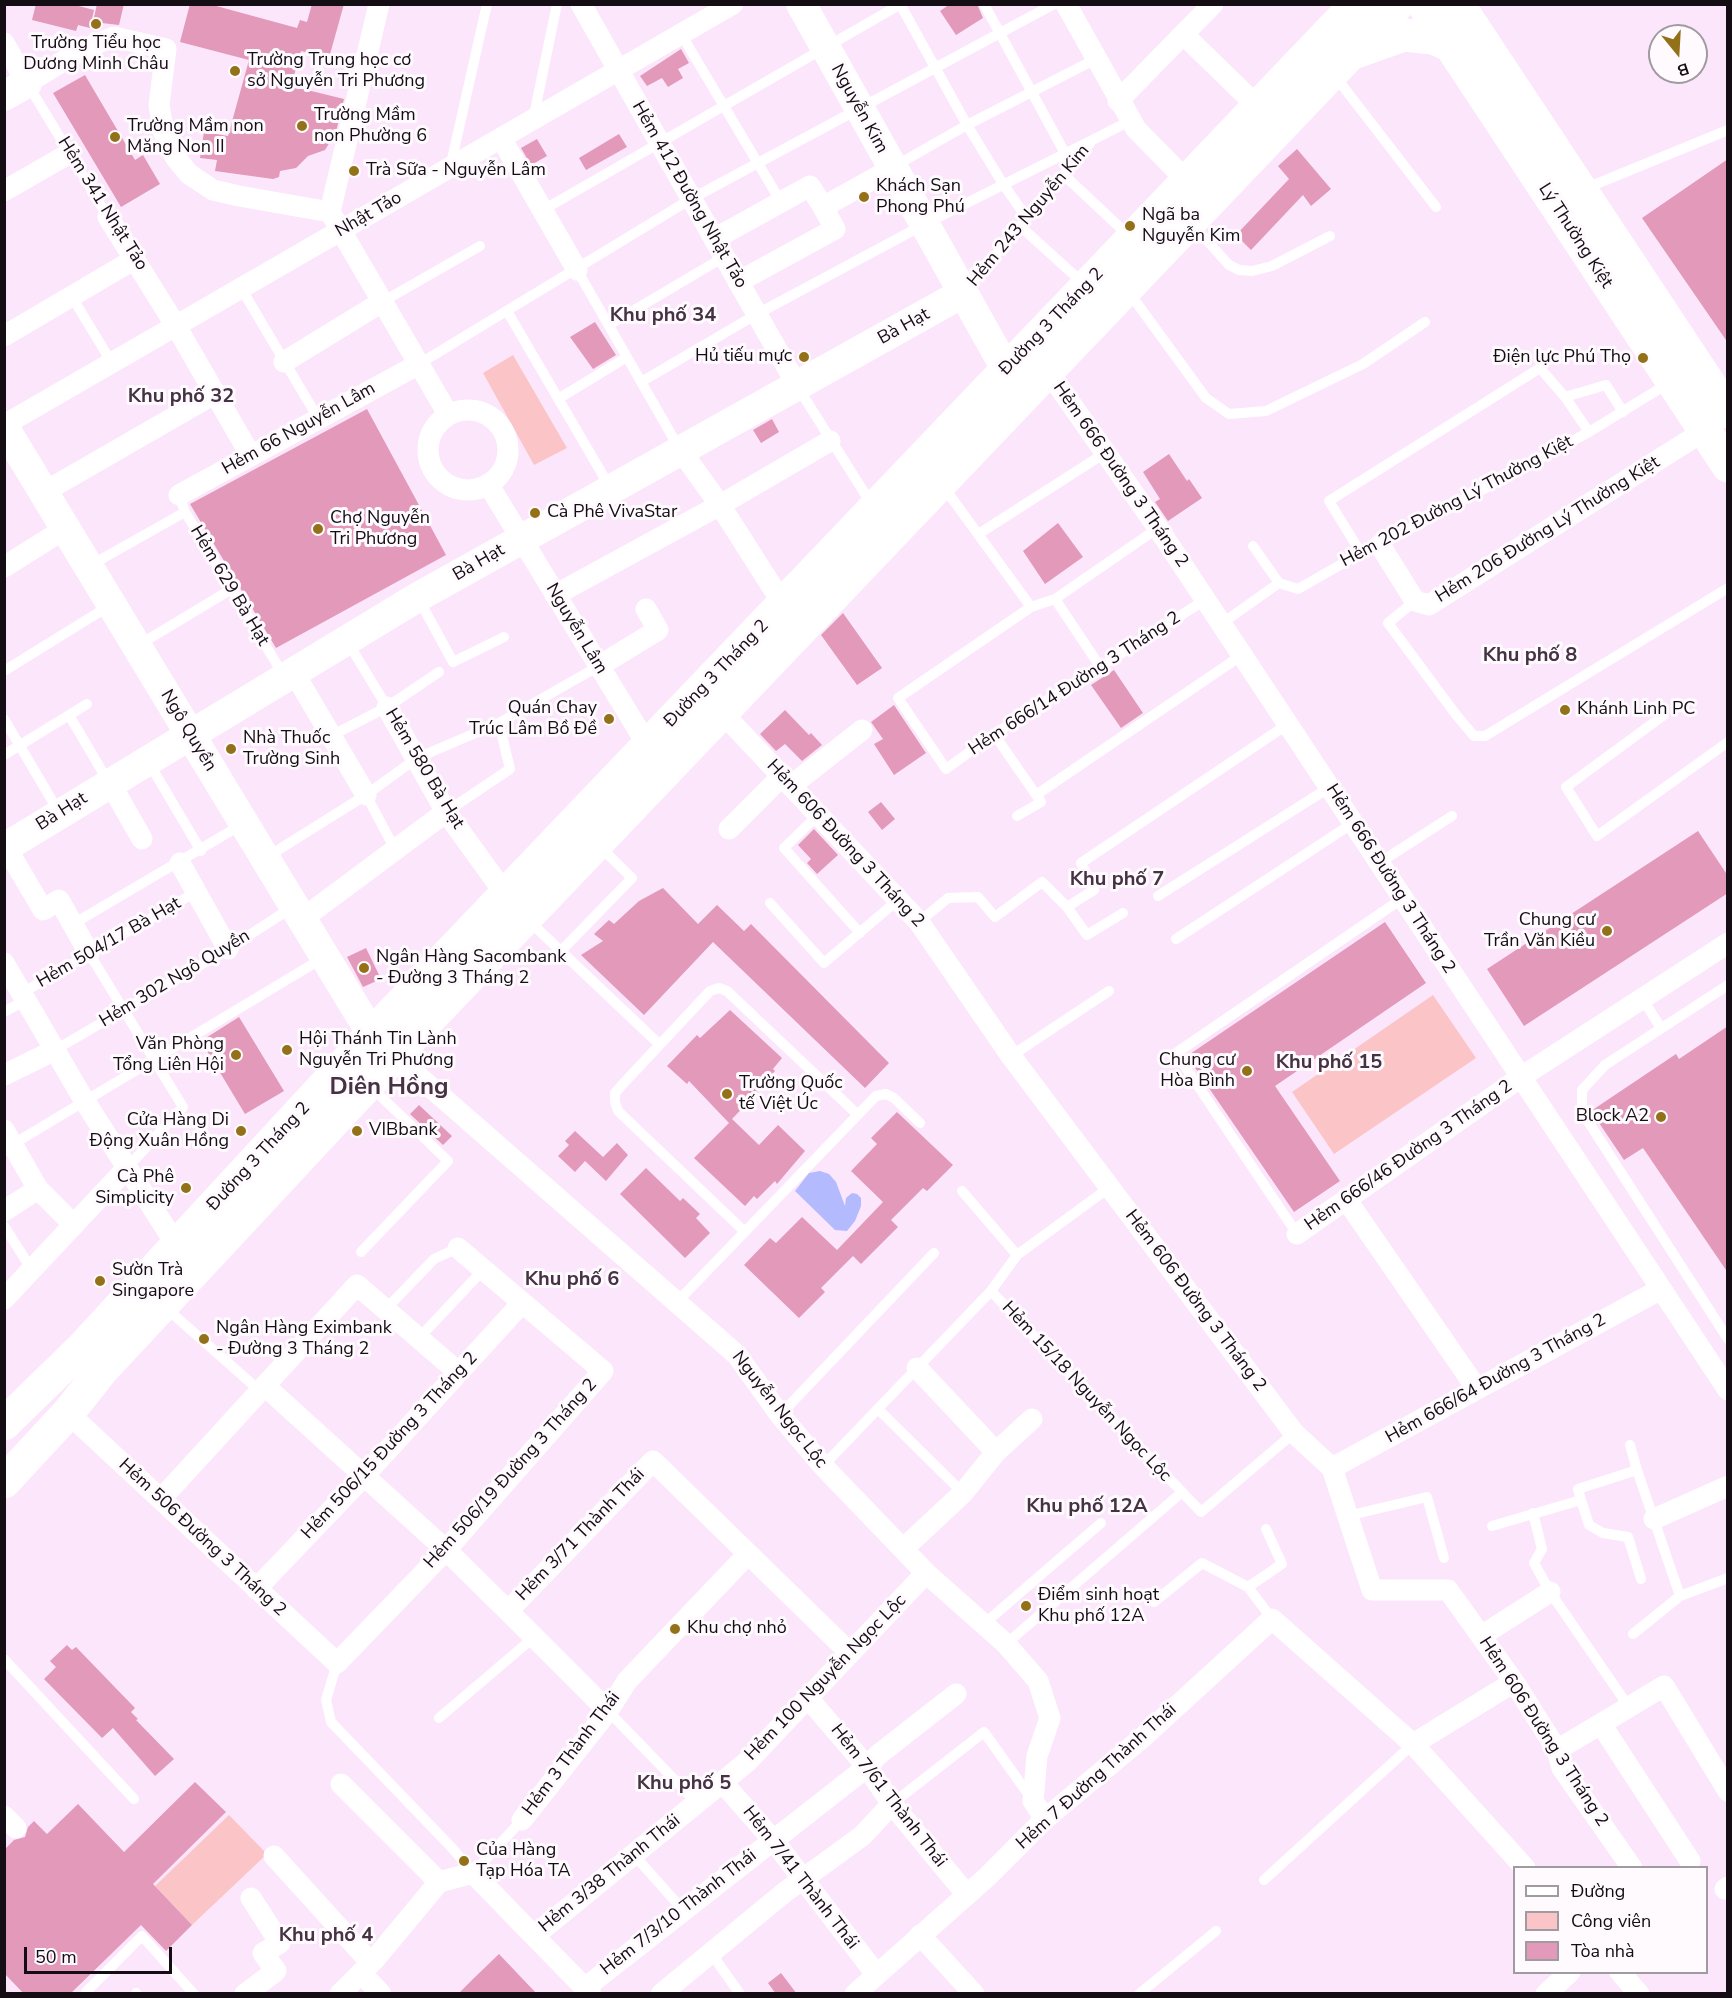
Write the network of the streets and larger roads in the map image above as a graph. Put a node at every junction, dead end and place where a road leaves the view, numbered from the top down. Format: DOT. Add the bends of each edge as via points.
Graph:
graph roads {
  1 [pos="380,4"];
  2 [pos="581,4"];
  3 [pos="733,4"];
  4 [pos="801,4"];
  5 [pos="1066,4"];
  6 [pos="1213,4"];
  7 [pos="1356,4"];
  8 [pos="1398,4"];
  9 [pos="1422,4"];
  10 [pos="1458,4"];
  11 [pos="1185,36"];
  12 [pos="4,43"];
  13 [pos="1449,45"];
  14 [pos="1341,64"];
  15 [pos="618,70"];
  16 [pos="16,90"];
  17 [pos="1118,101"];
  18 [pos="1258,107"];
  19 [pos="501,138"];
  20 [pos="70,153"];
  21 [pos="892,168"];
  22 [pos="4,191"];
  23 [pos="1181,204"];
  24 [pos="823,207"];
  25 [pos="330,212"];
  26 [pos="108,217"];
  27 [pos="341,230"];
  28 [pos="719,248"];
  29 [pos="135,259"];
  30 [pos="577,270"];
  31 [pos="1110,279"];
  32 [pos="738,282"];
  33 [pos="963,293"];
  34 [pos="382,302"];
  35 [pos="176,326"];
  36 [pos="4,336"];
  37 [pos="284,362"];
  38 [pos="419,364"];
  39 [pos="1006,369"];
  40 [pos="1048,371"];
  41 [pos="797,386"];
  42 [pos="216,393"];
  43 [pos="448,414"];
  44 [pos="1716,422"];
  45 [pos="4,426"];
  46 [pos="830,441"];
  47 [pos="681,451"];
  48 [pos="250,456"];
  49 [pos="1728,466"];
  50 [pos="488,484"];
  51 [pos="44,492"];
  52 [pos="182,503"];
  53 [pos="720,505"];
  54 [pos="66,528"];
  55 [pos="520,539"];
  56 [pos="1380,545"];
  57 [pos="4,567"];
  58 [pos="555,595"];
  59 [pos="783,604"];
  60 [pos="646,609"];
  61 [pos="599,666"];
  62 [pos="288,674"];
  63 [pos="711,701"];
  64 [pos="387,707"];
  65 [pos="862,730"];
  66 [pos="190,734"];
  67 [pos="656,759"];
  68 [pos="788,780"];
  69 [pos="110,783"];
  70 [pos="366,795"];
  71 [pos="446,812"];
  72 [pos="729,829"];
  73 [pos="142,839"];
  74 [pos="5,847"];
  75 [pos="180,863"];
  76 [pos="516,906"];
  77 [pos="298,913"];
  78 [pos="1728,943"];
  79 [pos="228,949"];
  80 [pos="89,953"];
  81 [pos="4,963"];
  82 [pos="383,1045"];
  83 [pos="55,1050"];
  84 [pos="4,1075"];
  85 [pos="1521,1077"];
  86 [pos="7,1141"];
  87 [pos="128,1168"];
  88 [pos="38,1189"];
  89 [pos="1346,1199"];
  90 [pos="4,1211"];
  91 [pos="74,1225"];
  92 [pos="1297,1234"];
  93 [pos="177,1246"];
  94 [pos="458,1248"];
  95 [pos="1660,1289"];
  96 [pos="4,1299"];
  97 [pos="522,1303"];
  98 [pos="92,1358"];
  99 [pos="917,1368"];
  100 [pos="458,1372"];
  101 [pos="262,1389"];
  102 [pos="1477,1389"];
  103 [pos="1728,1390"];
  104 [pos="74,1418"];
  105 [pos="1032,1419"];
  106 [pos="14,1433"];
  107 [pos="996,1452"];
  108 [pos="1332,1468"];
  109 [pos="364,1476"];
  110 [pos="4,1482"];
  111 [pos="1728,1486"];
  112 [pos="161,1499"];
  113 [pos="4,1506"];
  114 [pos="1654,1519"];
  115 [pos="903,1549"];
  116 [pos="446,1550"];
  117 [pos="748,1554"];
  118 [pos="926,1573"];
  119 [pos="256,1589"];
  120 [pos="1550,1592"];
  121 [pos="508,1611"];
  122 [pos="1481,1636"];
  123 [pos="850,1653"];
  124 [pos="337,1663"];
  125 [pos="1514,1682"];
  126 [pos="956,1694"];
  127 [pos="808,1698"];
  128 [pos="608,1711"];
  129 [pos="1601,1724"];
  130 [pos="1413,1744"];
  131 [pos="1557,1750"];
  132 [pos="867,1767"];
  133 [pos="723,1783"];
  134 [pos="341,1784"];
  135 [pos="1728,1791"];
  136 [pos="697,1803"];
  137 [pos="892,1804"];
  138 [pos="1045,1819"];
  139 [pos="522,1820"];
  140 [pos="773,1840"];
  141 [pos="274,1856"];
  142 [pos="1690,1861"];
  143 [pos="1523,1866"];
  144 [pos="1631,1866"];
  145 [pos="804,1879"];
  146 [pos="439,1882"];
  147 [pos="966,1895"];
  148 [pos="251,1898"];
  149 [pos="920,1935"];
  150 [pos="534,1936"];
  151 [pos="367,1968"];
  152 [pos="876,1974"];
  153 [pos="1568,1974"];
  154 [pos="1622,1974"];
  155 [pos="588,1990"];
  156 [pos="244,1994"];
  157 [pos="340,1994"];
  158 [pos="381,1994"];
  159 [pos="662,1994"];
  160 [pos="855,1994"];
  161 [pos="974,1994"];
  162 [pos="1546,1994"];
  163 [pos="1638,1994"];
  1 -- 25 [label="street"];
  2 -- 15 [label="street, Hẻm 412 Đường Nhật Tảo"];
  3 -- 15 [label="street, Nhật Tảo"];
  4 -- 21 [label="street, Nguyễn Kim"];
  5 -- 17 [label="street"];
  6 -- 11 [label="street"];
  7 -- 18 [label="main road, Đường 3 Tháng 2"];
  8 -- 14 [label="main road"];
  9 -- 13 [label="main road, Lý Thường Kiệt"];
  10 -- 44 [label="main road, Lý Thường Kiệt" via="1581,191"];
  11 -- 17 [label="street"];
  11 -- 18 [label="street"];
  12 -- 16 [label="street"];
  13 -- 14 [label="main road" via="1433,38 1404,35"];
  13 -- 44 [label="main road, Lý Thường Kiệt" via="1672,382"];
  14 -- 23 [label="main road, Đường 3 Tháng 2" via="1290,117"];
  15 -- 19 [label="street, Nhật Tảo"];
  15 -- 28 [label="street, Hẻm 412 Đường Nhật Tảo"];
  16 -- 25 [label="street" via="85,48 114,37 166,49 159,105 175,158 189,174 213,190"];
  17 -- 23 [label="street"];
  18 -- 23 [label="main road, Đường 3 Tháng 2"];
  19 -- 27 [label="street, Nhật Tảo"];
  19 -- 30 [label="street"];
  20 -- 22 [label="street"];
  21 -- 24 [label="street"];
  21 -- 33 [label="street, Nguyễn Kim"];
  23 -- 31 [label="main road, Đường 3 Tháng 2"];
  23 -- 31 [label="main road, Đường 3 Tháng 2" via="1132,239"];
  24 -- 28 [label="street" via="810,186 781,202"];
  24 -- 32 [label="street" via="835,229"];
  25 -- 27 [label="street"];
  26 -- 29 [label="street, Hẻm 341 Nhật Tảo"];
  27 -- 34 [label="street"];
  27 -- 35 [label="street, Nhật Tảo"];
  28 -- 32 [label="street, Hẻm 412 Đường Nhật Tảo"];
  29 -- 35 [label="street, Hẻm 341 Nhật Tảo"];
  29 -- 36 [label="street"];
  31 -- 39 [label="main road, Đường 3 Tháng 2"];
  31 -- 40 [label="main road, Đường 3 Tháng 2"];
  32 -- 41 [label="street, Hẻm 412 Đường Nhật Tảo"];
  33 -- 39 [label="street, Nguyễn Kim"];
  33 -- 41 [label="street, Bà Hạt"];
  34 -- 37 [label="street"];
  34 -- 38 [label="street"];
  35 -- 42 [label="street, Hẻm 341 Nhật Tảo"];
  35 -- 45 [label="street, Nhật Tảo"];
  38 -- 43 [label="street"];
  38 -- 48 [label="street, Hẻm 66 Nguyễn Lâm"];
  39 -- 40 [label="street"];
  39 -- 59 [label="main road, Đường 3 Tháng 2"];
  40 -- 63 [label="main road, Đường 3 Tháng 2" via="941,483"];
  40 -- 85 [label="street, Hẻm 666 Đường 3 Tháng 2" via="1158,528"];
  41 -- 47 [label="street, Bà Hạt"];
  42 -- 48 [label="street, Hẻm 341 Nhật Tảo"];
  42 -- 51 [label="street"];
  43 -- 50 [label="street" via="460,410 485,413 503,430 508,454 498,477"];
  43 -- 50 [label="street" via="431,433 428,458 433,470 440,480 464,490"];
  44 -- 49 [label="main road, Lý Thường Kiệt"];
  44 -- 56 [label="street, Hẻm 206 Đường Lý Thường Kiệt" via="1429,605 1416,601"];
  45 -- 51 [label="street, Ngô Quyền"];
  46 -- 53 [label="street"];
  47 -- 53 [label="street"];
  47 -- 55 [label="street, Bà Hạt"];
  48 -- 52 [label="street, Hẻm 66 Nguyễn Lâm"];
  50 -- 55 [label="street, Nguyễn Lâm"];
  51 -- 54 [label="street, Ngô Quyền"];
  53 -- 58 [label="street"];
  53 -- 59 [label="street"];
  54 -- 57 [label="street"];
  54 -- 66 [label="street, Ngô Quyền"];
  55 -- 58 [label="street, Nguyễn Lâm"];
  55 -- 62 [label="street, Bà Hạt"];
  58 -- 61 [label="street, Nguyễn Lâm"];
  59 -- 63 [label="main road, Đường 3 Tháng 2"];
  60 -- 61 [label="street" via="658,630"];
  61 -- 67 [label="street, Nguyễn Lâm"];
  62 -- 66 [label="street, Bà Hạt"];
  62 -- 70 [label="street"];
  63 -- 67 [label="main road, Đường 3 Tháng 2"];
  63 -- 68 [label="street, Hẻm 606 Đường 3 Tháng 2"];
  64 -- 71 [label="street, Hẻm 580 Bà Hạt"];
  65 -- 68 [label="street"];
  66 -- 69 [label="street, Bà Hạt"];
  66 -- 77 [label="street, Ngô Quyền"];
  67 -- 76 [label="main road, Đường 3 Tháng 2"];
  67 -- 76 [label="main road, Đường 3 Tháng 2" via="596,844"];
  68 -- 72 [label="street"];
  68 -- 108 [label="street, Hẻm 606 Đường 3 Tháng 2" via="919,922 1011,1056 1294,1434"];
  69 -- 73 [label="street"];
  69 -- 74 [label="street, Bà Hạt"];
  71 -- 76 [label="street, Hẻm 580 Bà Hạt"];
  71 -- 77 [label="street" via="396,851"];
  74 -- 80 [label="street" via="43,910 59,900"];
  75 -- 79 [label="street"];
  76 -- 82 [label="main road, Đường 3 Tháng 2"];
  77 -- 82 [label="street, Ngô Quyền"];
  78 -- 85 [label="street, Hẻm 666/46 Đường 3 Tháng 2"];
  81 -- 83 [label="street"];
  82 -- 93 [label="main road, Đường 3 Tháng 2"];
  82 -- 98 [label="main road, Đường 3 Tháng 2" via="369,1084 162,1305"];
  82 -- 115 [label="street, Nguyễn Ngọc Lộc" via="737,1355 823,1466"];
  83 -- 84 [label="street"];
  83 -- 87 [label="street"];
  85 -- 89 [label="street, Hẻm 666/46 Đường 3 Tháng 2"];
  85 -- 95 [label="street, Hẻm 666 Đường 3 Tháng 2"];
  86 -- 88 [label="street"];
  87 -- 91 [label="street"];
  87 -- 93 [label="street"];
  88 -- 90 [label="street"];
  88 -- 91 [label="street"];
  89 -- 92 [label="street, Hẻm 666/46 Đường 3 Tháng 2"];
  89 -- 102 [label="street"];
  91 -- 96 [label="street"];
  93 -- 98 [label="main road, Đường 3 Tháng 2"];
  94 -- 97 [label="street, Hẻm 506/19 Đường 3 Tháng 2"];
  95 -- 102 [label="street, Hẻm 666/64 Đường 3 Tháng 2"];
  95 -- 103 [label="street, Hẻm 666 Đường 3 Tháng 2"];
  97 -- 100 [label="street, Hẻm 506/15 Đường 3 Tháng 2"];
  97 -- 116 [label="street, Hẻm 506/19 Đường 3 Tháng 2" via="603,1371"];
  98 -- 104 [label="main road, Đường 3 Tháng 2"];
  98 -- 106 [label="main road, Đường 3 Tháng 2" via="63,1381"];
  99 -- 107 [label="street"];
  100 -- 101 [label="street" via="357,1286"];
  100 -- 109 [label="street, Hẻm 506/15 Đường 3 Tháng 2"];
  101 -- 109 [label="street"];
  101 -- 112 [label="street"];
  102 -- 108 [label="street, Hẻm 666/64 Đường 3 Tháng 2"];
  104 -- 110 [label="main road, Đường 3 Tháng 2"];
  104 -- 112 [label="street, Hẻm 506 Đường 3 Tháng 2"];
  104 -- 113 [label="main road, Đường 3 Tháng 2"];
  105 -- 107 [label="street"];
  107 -- 115 [label="street" via="963,1493"];
  108 -- 122 [label="street, Hẻm 606 Đường 3 Tháng 2" via="1372,1590 1449,1590"];
  109 -- 116 [label="street"];
  109 -- 119 [label="street, Hẻm 506/15 Đường 3 Tháng 2"];
  111 -- 114 [label="street"];
  112 -- 119 [label="street, Hẻm 506 Đường 3 Tháng 2"];
  115 -- 118 [label="street, Nguyễn Ngọc Lộc"];
  116 -- 121 [label="street"];
  116 -- 124 [label="street, Hẻm 506/19 Đường 3 Tháng 2"];
  117 -- 121 [label="street, Hẻm 3/71 Thành Thái" via="653,1461"];
  117 -- 123 [label="street"];
  117 -- 128 [label="street, Hẻm 3 Thành Thái" via="627,1681"];
  118 -- 123 [label="street, Hẻm 100 Nguyễn Ngọc Lộc"];
  118 -- 138 [label="street, Nguyễn Ngọc Lộc" via="985,1623 1038,1681 1050,1718 1036,1756 1033,1800"];
  119 -- 124 [label="street, Hẻm 506 Đường 3 Tháng 2"];
  120 -- 122 [label="street"];
  121 -- 128 [label="street, Hẻm 3/71 Thành Thái"];
  122 -- 125 [label="street, Hẻm 606 Đường 3 Tháng 2"];
  123 -- 127 [label="street, Hẻm 100 Nguyễn Ngọc Lộc"];
  125 -- 130 [label="street"];
  125 -- 131 [label="street, Hẻm 606 Đường 3 Tháng 2"];
  126 -- 132 [label="street, Hẻm 7/3/10 Thành Thái"];
  127 -- 132 [label="street, Hẻm 7/61 Thành Thái"];
  127 -- 133 [label="street, Hẻm 100 Nguyễn Ngọc Lộc"];
  128 -- 139 [label="street, Hẻm 3 Thành Thái"];
  129 -- 131 [label="street"];
  129 -- 135 [label="street" via="1664,1686"];
  129 -- 142 [label="street"];
  130 -- 138 [label="street, Hẻm 7 Đường Thành Thái" via="1272,1619 1142,1738"];
  130 -- 143 [label="street"];
  131 -- 144 [label="street, Hẻm 606 Đường 3 Tháng 2" via="1562,1768"];
  132 -- 137 [label="street, Hẻm 7/61 Thành Thái"];
  132 -- 140 [label="street, Hẻm 7/3/10 Thành Thái"];
  133 -- 136 [label="street, Hẻm 100 Nguyễn Ngọc Lộc"];
  133 -- 140 [label="street, Hẻm 7/41 Thành Thái"];
  134 -- 146 [label="street"];
  136 -- 150 [label="street, Hẻm 3/38 Thành Thái"];
  137 -- 145 [label="street" via="862,1836"];
  137 -- 147 [label="street, Hẻm 7/61 Thành Thái"];
  138 -- 147 [label="street, Hẻm 7 Đường Thành Thái"];
  140 -- 145 [label="street, Hẻm 7/41 Thành Thái"];
  140 -- 155 [label="street, Hẻm 7/3/10 Thành Thái"];
  141 -- 151 [label="street"];
  145 -- 152 [label="street, Hẻm 7/41 Thành Thái"];
  145 -- 159 [label="street"];
  146 -- 150 [label="street, Hẻm 3/38 Thành Thái" via="473,1873"];
  146 -- 151 [label="street"];
  147 -- 149 [label="street, Hẻm 7 Đường Thành Thái"];
  148 -- 156 [label="street" via="280,1943 263,1953 276,1971"];
  149 -- 152 [label="street, Hẻm 7 Đường Thành Thái"];
  149 -- 161 [label="street"];
  150 -- 155 [label="street"];
  151 -- 157 [label="street"];
  151 -- 158 [label="street"];
  152 -- 160 [label="street, Hẻm 7 Đường Thành Thái"];
  153 -- 162 [label="street"];
  154 -- 163 [label="street"];
}
